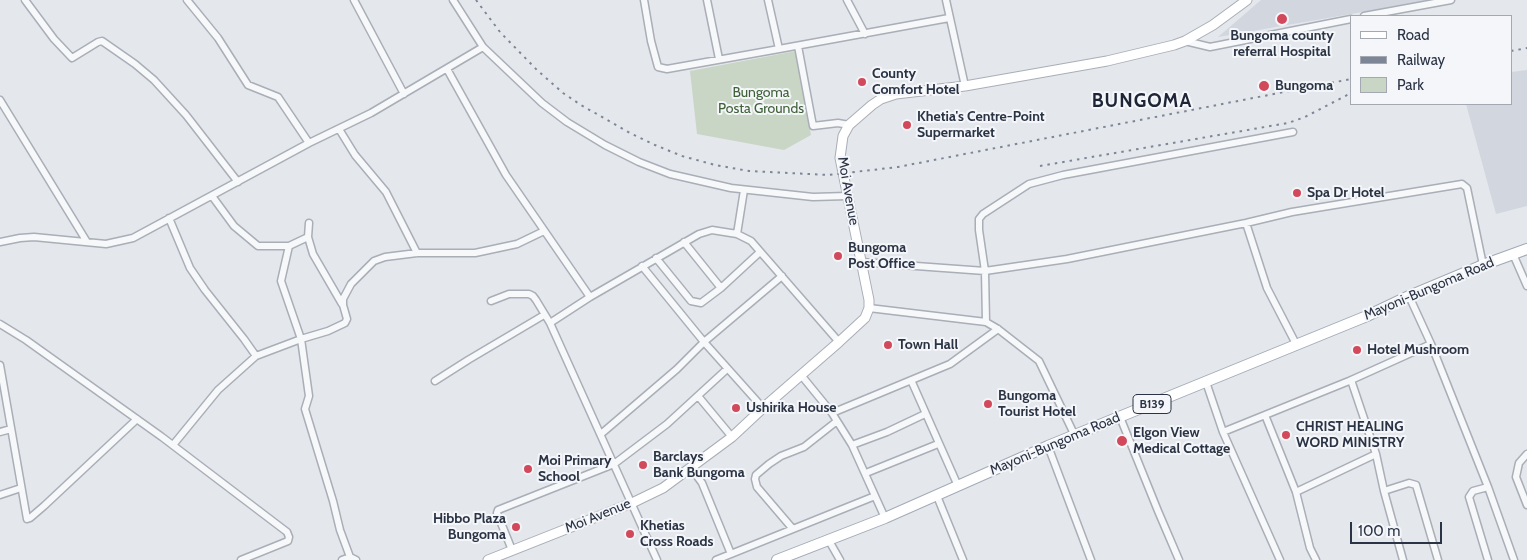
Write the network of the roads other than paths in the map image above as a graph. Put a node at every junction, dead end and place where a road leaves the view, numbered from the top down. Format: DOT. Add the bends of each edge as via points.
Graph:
graph roads {
  1 [pos="25,0"];
  2 [pos="187,0"];
  3 [pos="354,0"];
  4 [pos="453,0"];
  5 [pos="644,0"];
  6 [pos="707,0"];
  7 [pos="768,0"];
  8 [pos="847,0"];
  9 [pos="946,0"];
  10 [pos="1247,0"];
  11 [pos="1451,0"];
  12 [pos="1369,15"];
  13 [pos="950,18"];
  14 [pos="1350,19"];
  15 [pos="866,34"];
  16 [pos="1185,41"];
  17 [pos="798,46"];
  18 [pos="483,47"];
  19 [pos="779,49"];
  20 [pos="720,59"];
  21 [pos="447,69"];
  22 [pos="964,86"];
  23 [pos="404,94"];
  24 [pos="0,100"];
  25 [pos="849,125"];
  26 [pos="339,129"];
  27 [pos="1293,132"];
  28 [pos="309,144"];
  29 [pos="238,182"];
  30 [pos="744,190"];
  31 [pos="212,196"];
  32 [pos="847,196"];
  33 [pos="169,218"];
  34 [pos="309,223"];
  35 [pos="1246,223"];
  36 [pos="544,231"];
  37 [pos="737,234"];
  38 [pos="308,237"];
  39 [pos="0,242"];
  40 [pos="87,242"];
  41 [pos="684,242"];
  42 [pos="289,246"];
  43 [pos="1527,249"];
  44 [pos="760,252"];
  45 [pos="417,253"];
  46 [pos="1513,254"];
  47 [pos="656,258"];
  48 [pos="861,262"];
  49 [pos="1483,265"];
  50 [pos="642,266"];
  51 [pos="985,271"];
  52 [pos="782,276"];
  53 [pos="1527,286"];
  54 [pos="720,288"];
  55 [pos="1409,296"];
  56 [pos="590,297"];
  57 [pos="491,301"];
  58 [pos="343,305"];
  59 [pos="869,308"];
  60 [pos="544,315"];
  61 [pos="986,322"];
  62 [pos="550,323"];
  63 [pos="0,324"];
  64 [pos="998,329"];
  65 [pos="301,339"];
  66 [pos="704,342"];
  67 [pos="839,342"];
  68 [pos="1296,344"];
  69 [pos="1431,344"];
  70 [pos="256,356"];
  71 [pos="0,365"];
  72 [pos="727,368"];
  73 [pos="801,375"];
  74 [pos="911,380"];
  75 [pos="1351,380"];
  76 [pos="435,381"];
  77 [pos="1206,382"];
  78 [pos="698,396"];
  79 [pos="763,408"];
  80 [pos="832,412"];
  81 [pos="925,414"];
  82 [pos="1265,414"];
  83 [pos="1120,417"];
  84 [pos="137,419"];
  85 [pos="837,421"];
  86 [pos="11,429"];
  87 [pos="0,432"];
  88 [pos="1223,432"];
  89 [pos="601,434"];
  90 [pos="1075,436"];
  91 [pos="732,437"];
  92 [pos="938,444"];
  93 [pos="173,445"];
  94 [pos="852,445"];
  95 [pos="1048,446"];
  96 [pos="1376,454"];
  97 [pos="1527,454"];
  98 [pos="614,464"];
  99 [pos="691,468"];
  100 [pos="866,473"];
  101 [pos="958,486"];
  102 [pos="1488,487"];
  103 [pos="21,488"];
  104 [pos="1296,492"];
  105 [pos="1384,492"];
  106 [pos="0,495"];
  107 [pos="875,496"];
  108 [pos="936,496"];
  109 [pos="632,503"];
  110 [pos="1527,505"];
  111 [pos="885,518"];
  112 [pos="792,528"];
  113 [pos="828,539"];
  114 [pos="512,550"];
  115 [pos="731,554"];
  116 [pos="353,559"];
  117 [pos="241,560"];
  118 [pos="342,560"];
  119 [pos="488,560"];
  120 [pos="657,560"];
  121 [pos="716,560"];
  122 [pos="777,560"];
  123 [pos="840,560"];
  124 [pos="964,560"];
  125 [pos="1091,560"];
  126 [pos="1179,560"];
  127 [pos="1280,560"];
  128 [pos="1316,560"];
  129 [pos="1403,560"];
  130 [pos="1438,560"];
  131 [pos="1488,560"];
  132 [pos="1514,560"];
  1 -- 29 [label="street" via="72,58 102,41 154,80"];
  2 -- 28 [label="street" via="218,38 248,85 278,97"];
  3 -- 23 [label="street"];
  4 -- 18 [label="street"];
  5 -- 20 [label="street" via="658,67"];
  6 -- 20 [label="street"];
  7 -- 19 [label="street"];
  8 -- 15 [label="street"];
  9 -- 13 [label="street"];
  10 -- 16 [label="street"];
  11 -- 12 [label="street"];
  13 -- 15 [label="street"];
  13 -- 22 [label="street"];
  14 -- 16 [label="street" via="1210,47"];
  15 -- 17 [label="street"];
  16 -- 22 [label="street" via="1107,61"];
  17 -- 19 [label="street"];
  17 -- 25 [label="street" via="813,126"];
  18 -- 21 [label="street"];
  18 -- 30 [label="street" via="542,103 605,145 670,174"];
  19 -- 20 [label="street"];
  21 -- 23 [label="street"];
  21 -- 36 [label="street" via="506,174"];
  22 -- 25 [label="street" via="896,94 872,105"];
  23 -- 26 [label="street"];
  24 -- 40 [label="street"];
  25 -- 32 [label="street, Moi Avenue" via="843,136 840,158"];
  26 -- 28 [label="street"];
  26 -- 45 [label="street" via="355,155 386,192"];
  27 -- 51 [label="street" via="1029,184 979,219"];
  28 -- 29 [label="street"];
  29 -- 31 [label="street"];
  30 -- 32 [label="street" via="813,197"];
  30 -- 37 [label="street"];
  31 -- 33 [label="street"];
  31 -- 42 [label="street" via="234,226 258,246"];
  32 -- 48 [label="street, Moi Avenue"];
  33 -- 40 [label="street" via="133,238 106,244"];
  33 -- 70 [label="street" via="190,268"];
  34 -- 38 [label="street"];
  35 -- 49 [label="street" via="1301,210 1462,184 1467,188"];
  35 -- 51 [label="street" via="1067,259"];
  35 -- 68 [label="street" via="1267,288"];
  36 -- 45 [label="street" via="517,244 475,253"];
  36 -- 56 [label="street"];
  37 -- 41 [label="street" via="712,230"];
  37 -- 44 [label="street" via="751,241"];
  38 -- 42 [label="street"];
  38 -- 58 [label="street" via="313,254"];
  39 -- 40 [label="street" via="34,237"];
  41 -- 47 [label="street"];
  41 -- 54 [label="street"];
  42 -- 65 [label="street" via="281,281"];
  43 -- 46 [label="main road, Mayoni-Bungoma Road / B139"];
  44 -- 52 [label="street"];
  44 -- 54 [label="street"];
  45 -- 58 [label="street" via="374,261 351,284"];
  46 -- 49 [label="main road, Mayoni-Bungoma Road / B139"];
  46 -- 53 [label="street"];
  47 -- 50 [label="street"];
  47 -- 54 [label="street" via="691,301 701,303"];
  48 -- 51 [label="street"];
  48 -- 59 [label="street, Moi Avenue"];
  49 -- 55 [label="main road, Mayoni-Bungoma Road / B139"];
  50 -- 56 [label="street"];
  50 -- 66 [label="street"];
  51 -- 61 [label="street"];
  52 -- 66 [label="street"];
  52 -- 67 [label="street"];
  55 -- 68 [label="main road, Mayoni-Bungoma Road / B139"];
  55 -- 69 [label="street"];
  56 -- 62 [label="street"];
  57 -- 60 [label="street" via="509,294 529,294"];
  58 -- 65 [label="street" via="347,319 345,324"];
  59 -- 61 [label="street"];
  59 -- 67 [label="street, Moi Avenue" via="859,325"];
  60 -- 62 [label="street"];
  60 -- 76 [label="street"];
  61 -- 64 [label="street"];
  62 -- 89 [label="street"];
  63 -- 84 [label="street"];
  64 -- 74 [label="street" via="956,360"];
  64 -- 90 [label="street" via="1039,362"];
  65 -- 70 [label="street"];
  65 -- 116 [label="street" via="309,396 305,409 340,530"];
  66 -- 72 [label="street"];
  66 -- 89 [label="street"];
  67 -- 73 [label="street, Moi Avenue"];
  68 -- 77 [label="main road, Mayoni-Bungoma Road / B139"];
  69 -- 75 [label="street"];
  69 -- 102 [label="street"];
  70 -- 93 [label="street" via="218,390"];
  71 -- 86 [label="street"];
  72 -- 78 [label="street"];
  72 -- 79 [label="street"];
  73 -- 79 [label="street, Moi Avenue"];
  73 -- 80 [label="street"];
  74 -- 80 [label="street"];
  74 -- 81 [label="street"];
  75 -- 82 [label="street"];
  75 -- 96 [label="street"];
  77 -- 83 [label="main road, Mayoni-Bungoma Road / B139"];
  77 -- 88 [label="street"];
  78 -- 91 [label="street"];
  78 -- 98 [label="street"];
  79 -- 91 [label="street, Moi Avenue"];
  80 -- 85 [label="street"];
  81 -- 92 [label="street"];
  81 -- 94 [label="street"];
  82 -- 88 [label="street"];
  82 -- 104 [label="street"];
  83 -- 90 [label="main road, Mayoni-Bungoma Road / B139"];
  83 -- 126 [label="street"];
  84 -- 93 [label="street"];
  84 -- 103 [label="street" via="28,519"];
  85 -- 94 [label="street"];
  85 -- 112 [label="street" via="804,447 781,456 756,475 757,487"];
  86 -- 87 [label="street"];
  86 -- 103 [label="street"];
  88 -- 127 [label="street"];
  89 -- 98 [label="street"];
  90 -- 95 [label="main road, Mayoni-Bungoma Road / B139"];
  91 -- 99 [label="street, Moi Avenue"];
  92 -- 100 [label="street"];
  92 -- 101 [label="street"];
  93 -- 117 [label="street" via="287,532 288,540"];
  94 -- 100 [label="street"];
  95 -- 101 [label="main road, Mayoni-Bungoma Road / B139"];
  95 -- 125 [label="street"];
  96 -- 104 [label="street"];
  96 -- 105 [label="street"];
  97 -- 110 [label="street" via="1519,463 1516,477"];
  98 -- 109 [label="street"];
  98 -- 114 [label="street" via="498,510"];
  99 -- 109 [label="street, Moi Avenue" via="663,488"];
  99 -- 115 [label="street" via="702,483"];
  100 -- 107 [label="street"];
  101 -- 108 [label="main road, Mayoni-Bungoma Road / B139"];
  102 -- 131 [label="street" via="1473,491 1469,497"];
  102 -- 132 [label="street"];
  103 -- 106 [label="street"];
  104 -- 128 [label="street"];
  105 -- 129 [label="street"];
  105 -- 130 [label="street" via="1409,482 1416,486"];
  107 -- 111 [label="street"];
  107 -- 112 [label="street"];
  108 -- 111 [label="main road, Mayoni-Bungoma Road / B139"];
  108 -- 124 [label="street"];
  109 -- 114 [label="street, Moi Avenue"];
  109 -- 120 [label="street"];
  111 -- 113 [label="main road, Mayoni-Bungoma Road / B139"];
  112 -- 115 [label="street"];
  113 -- 122 [label="main road, Mayoni-Bungoma Road / B139"];
  113 -- 123 [label="street"];
  114 -- 119 [label="street, Moi Avenue"];
  115 -- 121 [label="street"];
  116 -- 118 [label="street"];
}
